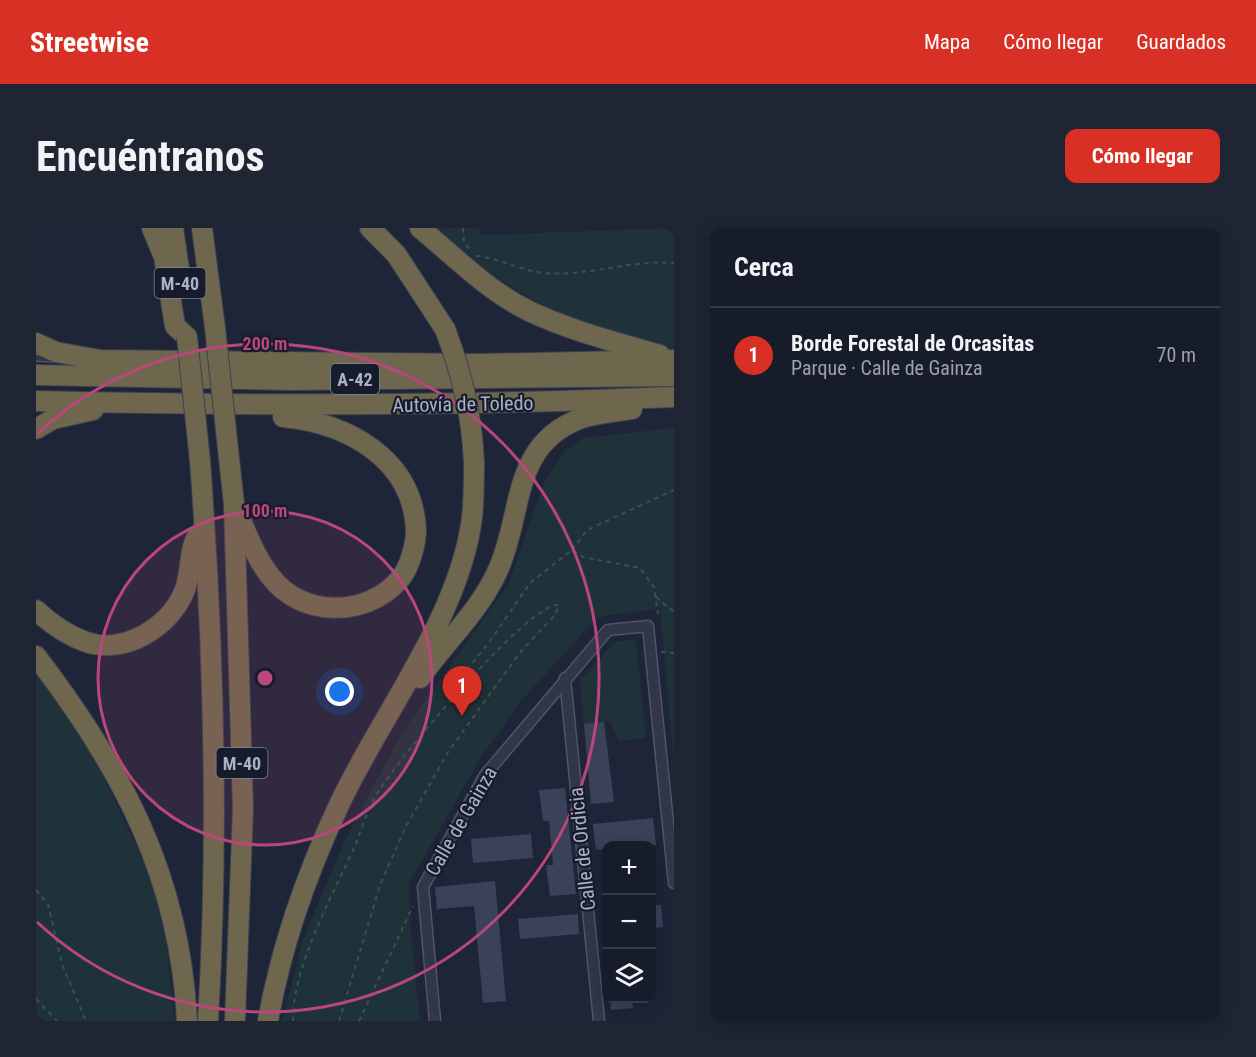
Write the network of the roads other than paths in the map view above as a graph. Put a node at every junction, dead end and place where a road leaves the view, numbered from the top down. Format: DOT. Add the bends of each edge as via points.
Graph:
graph roads {
  1 [pos="152,228"];
  2 [pos="173,228"];
  3 [pos="202,228"];
  4 [pos="370,228"];
  5 [pos="420,228"];
  6 [pos="187,337"];
  7 [pos="36,344"];
  8 [pos="36,358"];
  9 [pos="674,359"];
  10 [pos="100,360"];
  11 [pos="36,375"];
  12 [pos="674,376"];
  13 [pos="674,399"];
  14 [pos="36,401"];
  15 [pos="119,404"];
  16 [pos="155,405"];
  17 [pos="36,429"];
  18 [pos="234,504"];
  19 [pos="205,525"];
  20 [pos="36,610"];
  21 [pos="36,656"];
  22 [pos="565,678"];
  23 [pos="362,761"];
  24 [pos="674,883"];
  25 [pos="187,1021"];
  26 [pos="208,1021"];
  27 [pos="235,1021"];
  28 [pos="268,1021"];
  29 [pos="435,1021"];
  30 [pos="599,1021"];
  1 -- 6 [label="highway" via="164,257 175,326"];
  2 -- 6 [label="highway, M-40"];
  3 -- 18 [label="highway, M-40, bridge"];
  4 -- 23 [label="highway, bridge" via="396,254 445,329 467,395 474,463 472,517 447,604"];
  5 -- 9 [label="highway" via="476,277 528,311 577,331"];
  6 -- 19 [label="highway, M-40, bridge"];
  7 -- 10 [label="highway"];
  8 -- 10 [label="lane"];
  9 -- 10 [label="highway" via="478,364"];
  11 -- 12 [label="highway, Autovía de Toledo / A-42" via="290,380"];
  13 -- 16 [label="highway, Autovía de Toledo / A-42" via="447,405"];
  13 -- 23 [label="highway" via="582,418 549,437 537,450 527,466 506,549 481,601 427,668"];
  14 -- 15 [label="highway, Autovía de Toledo / A-42"];
  15 -- 16 [label="highway, Autovía de Toledo / A-42"];
  15 -- 17 [label="highway" via="53,419"];
  16 -- 18 [label="highway" via="310,419 337,428 382,456 398,475 412,499 416,540 400,580 366,601 343,609 323,609 286,592 271,578"];
  18 -- 27 [label="highway, M-40" via="243,808"];
  19 -- 20 [label="highway" via="194,542 189,579 180,602 169,617 144,635 115,644 88,643 62,631"];
  19 -- 26 [label="highway, M-40" via="215,809"];
  21 -- 25 [label="highway" via="67,696 112,768 146,834 169,901"];
  22 -- 24 [label="street, Calle de Gainza" via="608,630 648,626"];
  22 -- 29 [label="street, Calle de Gainza" via="485,775 423,887"];
  22 -- 30 [label="street, Calle de Ordicia"];
  23 -- 28 [label="highway" via="317,857 292,928"];
}
